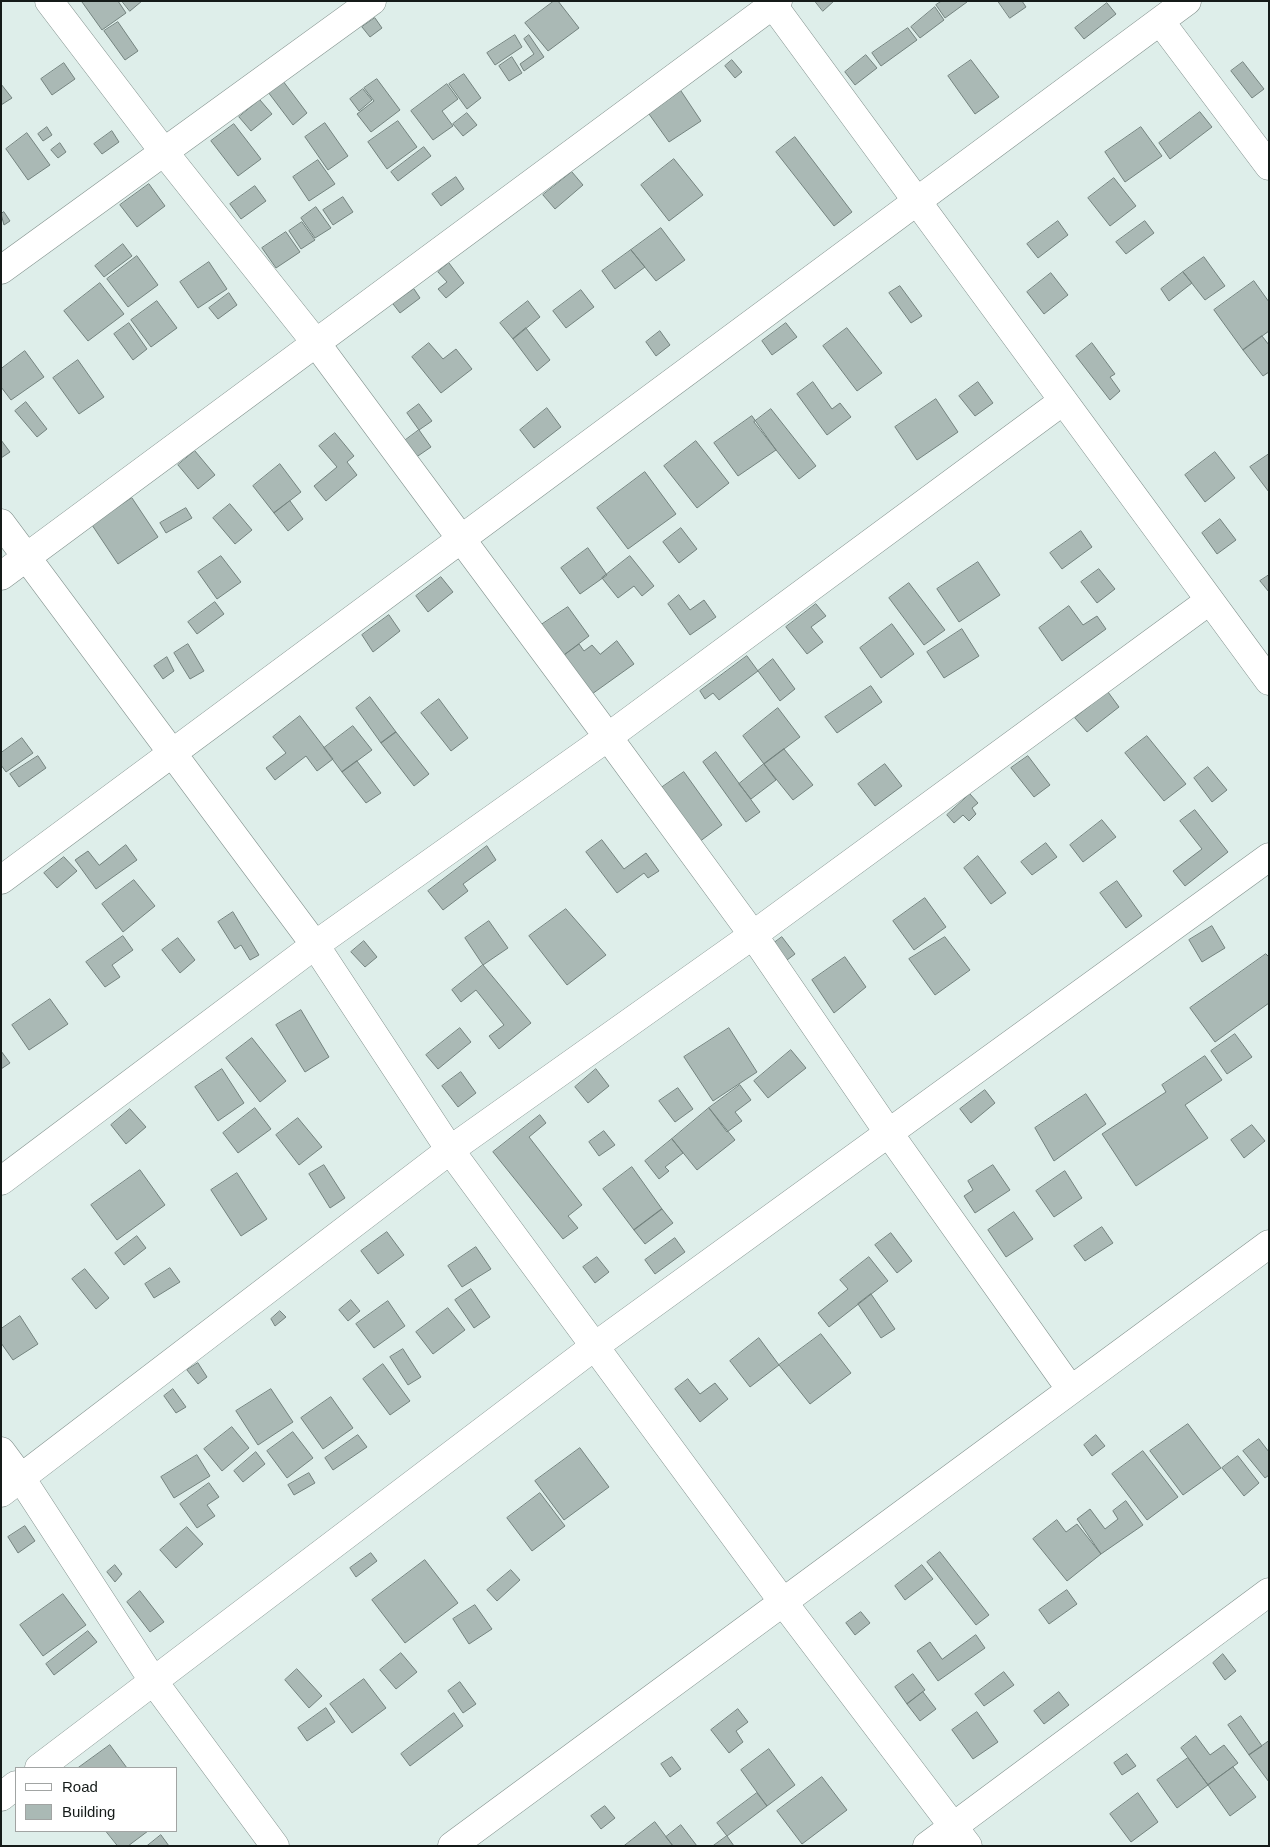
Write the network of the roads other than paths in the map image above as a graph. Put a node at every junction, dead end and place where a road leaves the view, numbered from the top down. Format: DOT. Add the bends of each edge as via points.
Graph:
graph roads {
  1 [pos="49,1"];
  2 [pos="372,1"];
  3 [pos="1187,1"];
  4 [pos="774,3"];
  5 [pos="1160,22"];
  6 [pos="164,152"];
  7 [pos="1269,166"];
  8 [pos="916,201"];
  9 [pos="1,270"];
  10 [pos="316,343"];
  11 [pos="1063,401"];
  12 [pos="1,523"];
  13 [pos="461,539"];
  14 [pos="28,556"];
  15 [pos="1,576"];
  16 [pos="1209,601"];
  17 [pos="1269,681"];
  18 [pos="608,737"];
  19 [pos="174,752"];
  20 [pos="1269,857"];
  21 [pos="1,880"];
  22 [pos="753,935"];
  23 [pos="315,945"];
  24 [pos="888,1132"];
  25 [pos="450,1150"];
  26 [pos="1,1181"];
  27 [pos="1269,1244"];
  28 [pos="595,1346"];
  29 [pos="1071,1390"];
  30 [pos="1,1451"];
  31 [pos="11,1485"];
  32 [pos="1269,1592"];
  33 [pos="783,1602"];
  34 [pos="154,1682"];
  35 [pos="40,1767"];
  36 [pos="15,1787"];
  37 [pos="1,1797"];
  38 [pos="961,1836"];
  39 [pos="275,1846"];
  40 [pos="452,1846"];
  41 [pos="927,1846"];
  1 -- 6 [label="street"];
  2 -- 6 [label="street"];
  3 -- 5 [label="street"];
  4 -- 8 [label="street"];
  4 -- 10 [label="street"];
  5 -- 7 [label="street"];
  5 -- 8 [label="street"];
  6 -- 9 [label="street"];
  6 -- 10 [label="street"];
  8 -- 11 [label="street"];
  8 -- 13 [label="street"];
  10 -- 13 [label="street"];
  10 -- 14 [label="street"];
  11 -- 16 [label="street"];
  11 -- 18 [label="street"];
  12 -- 14 [label="street"];
  13 -- 18 [label="street"];
  13 -- 19 [label="street"];
  14 -- 15 [label="street"];
  14 -- 19 [label="street"];
  16 -- 17 [label="street"];
  16 -- 22 [label="street"];
  18 -- 22 [label="street"];
  18 -- 23 [label="street"];
  19 -- 21 [label="street"];
  19 -- 23 [label="street"];
  20 -- 24 [label="street"];
  22 -- 24 [label="street"];
  22 -- 25 [label="street"];
  23 -- 25 [label="street"];
  23 -- 26 [label="street"];
  24 -- 28 [label="street"];
  24 -- 29 [label="street"];
  25 -- 28 [label="street"];
  25 -- 31 [label="street"];
  27 -- 29 [label="street"];
  28 -- 33 [label="street"];
  28 -- 34 [label="street"];
  29 -- 33 [label="street"];
  30 -- 31 [label="street"];
  31 -- 34 [label="street"];
  32 -- 38 [label="street"];
  33 -- 38 [label="street"];
  33 -- 40 [label="street"];
  34 -- 35 [label="street"];
  34 -- 39 [label="street"];
  36 -- 37 [label="street"];
  38 -- 41 [label="street"];
}
